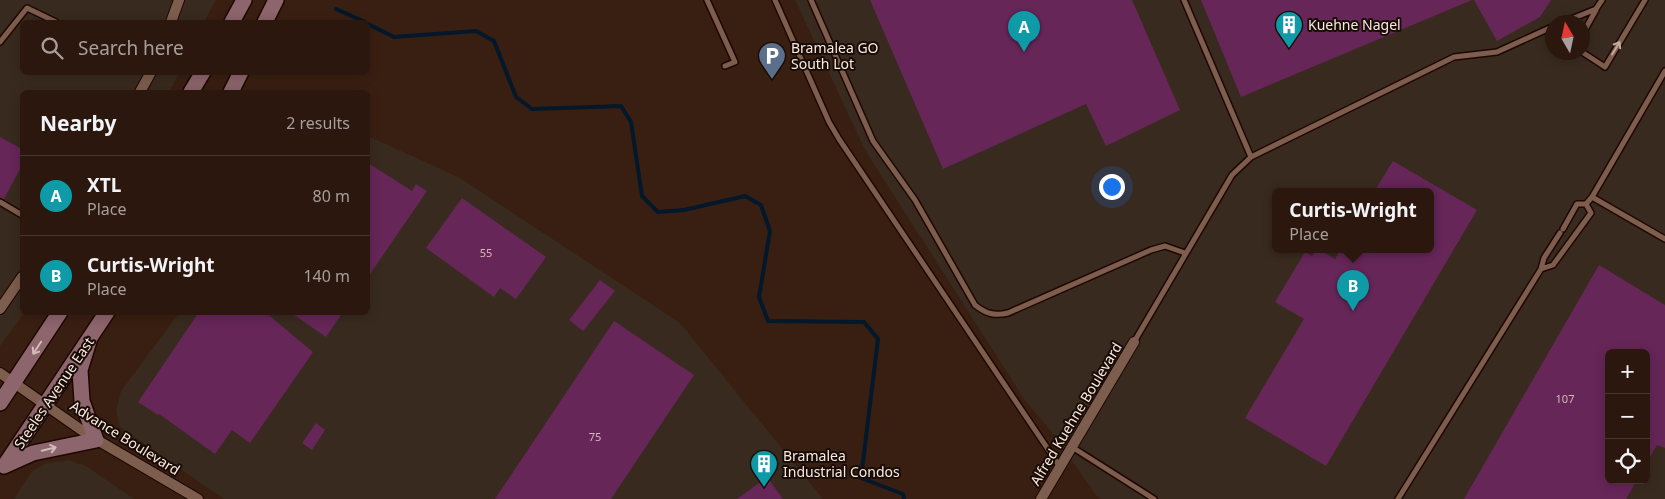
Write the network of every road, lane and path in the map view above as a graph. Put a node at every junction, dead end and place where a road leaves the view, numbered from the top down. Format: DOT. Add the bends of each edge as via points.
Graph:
graph roads {
  1 [pos="179,0"];
  2 [pos="244,0"];
  3 [pos="276,0"];
  4 [pos="707,0"];
  5 [pos="776,0"];
  6 [pos="811,0"];
  7 [pos="1184,0"];
  8 [pos="1602,0"];
  9 [pos="1645,0"];
  10 [pos="1596,9"];
  11 [pos="1581,15"];
  12 [pos="52,20"];
  13 [pos="172,20"];
  14 [pos="233,20"];
  15 [pos="266,20"];
  16 [pos="1590,20"];
  17 [pos="1545,30"];
  18 [pos="0,42"];
  19 [pos="1590,57"];
  20 [pos="725,66"];
  21 [pos="1665,71"];
  22 [pos="149,75"];
  23 [pos="201,75"];
  24 [pos="240,75"];
  25 [pos="141,90"];
  26 [pos="192,90"];
  27 [pos="232,90"];
  28 [pos="1251,157"];
  29 [pos="1592,197"];
  30 [pos="0,202"];
  31 [pos="1586,204"];
  32 [pos="20,214"];
  33 [pos="1665,240"];
  34 [pos="1185,253"];
  35 [pos="1541,269"];
  36 [pos="20,280"];
  37 [pos="0,309"];
  38 [pos="58,315"];
  39 [pos="105,315"];
  40 [pos="89,342"];
  41 [pos="1134,342"];
  42 [pos="0,373"];
  43 [pos="13,383"];
  44 [pos="0,403"];
  45 [pos="46,405"];
  46 [pos="96,440"];
  47 [pos="1072,447"];
  48 [pos="1060,467"];
  49 [pos="2,469"];
  50 [pos="198,499"];
  51 [pos="1041,499"];
  52 [pos="1154,499"];
  53 [pos="1398,499"];
  1 -- 13 [label="street"];
  2 -- 14 [label="main road"];
  3 -- 15 [label="main road"];
  4 -- 20 [label="lane" via="736,62"];
  5 -- 48 [label="lane" via="839,139"];
  6 -- 34 [label="lane" via="873,141 915,200 975,305 982,311 1008,313 1151,250 1165,246"];
  7 -- 28 [label="lane"];
  8 -- 10 [label="lane"];
  19 -- 9 [label="lane, one-way" via="1605,67"];
  10 -- 11 [label="lane"];
  10 -- 16 [label="lane"];
  12 -- 18 [label="lane" via="28,8"];
  17 -- 28 [label="lane" via="1497,52 1454,57"];
  21 -- 29 [label="lane"];
  22 -- 25 [label="street"];
  23 -- 26 [label="main road"];
  24 -- 27 [label="main road"];
  28 -- 34 [label="lane" via="1232,175"];
  29 -- 31 [label="lane"];
  29 -- 33 [label="lane"];
  30 -- 32 [label="lane"];
  31 -- 35 [label="lane" via="1577,204 1544,258"];
  31 -- 35 [label="lane" via="1590,213 1573,240 1553,265"];
  34 -- 41 [label="lane"];
  35 -- 53 [label="lane"];
  36 -- 37 [label="street"];
  38 -- 43 [label="main road, one-way"];
  39 -- 40 [label="main road, Steeles Avenue East"];
  40 -- 45 [label="main road, Steeles Avenue East"];
  40 -- 46 [label="main road" via="80,370 82,401"];
  41 -- 47 [label="street, Alfred Kuehne Boulevard"];
  42 -- 43 [label="street, Advance Boulevard"];
  43 -- 44 [label="main road"];
  43 -- 45 [label="street, Advance Boulevard"];
  45 -- 46 [label="street, Advance Boulevard"];
  45 -- 49 [label="main road, Steeles Avenue East"];
  49 -- 46 [label="main road, one-way" via="33,453"];
  46 -- 50 [label="street, Advance Boulevard"];
  47 -- 48 [label="street, Alfred Kuehne Boulevard"];
  47 -- 52 [label="lane"];
  48 -- 51 [label="street, Alfred Kuehne Boulevard"];
}
